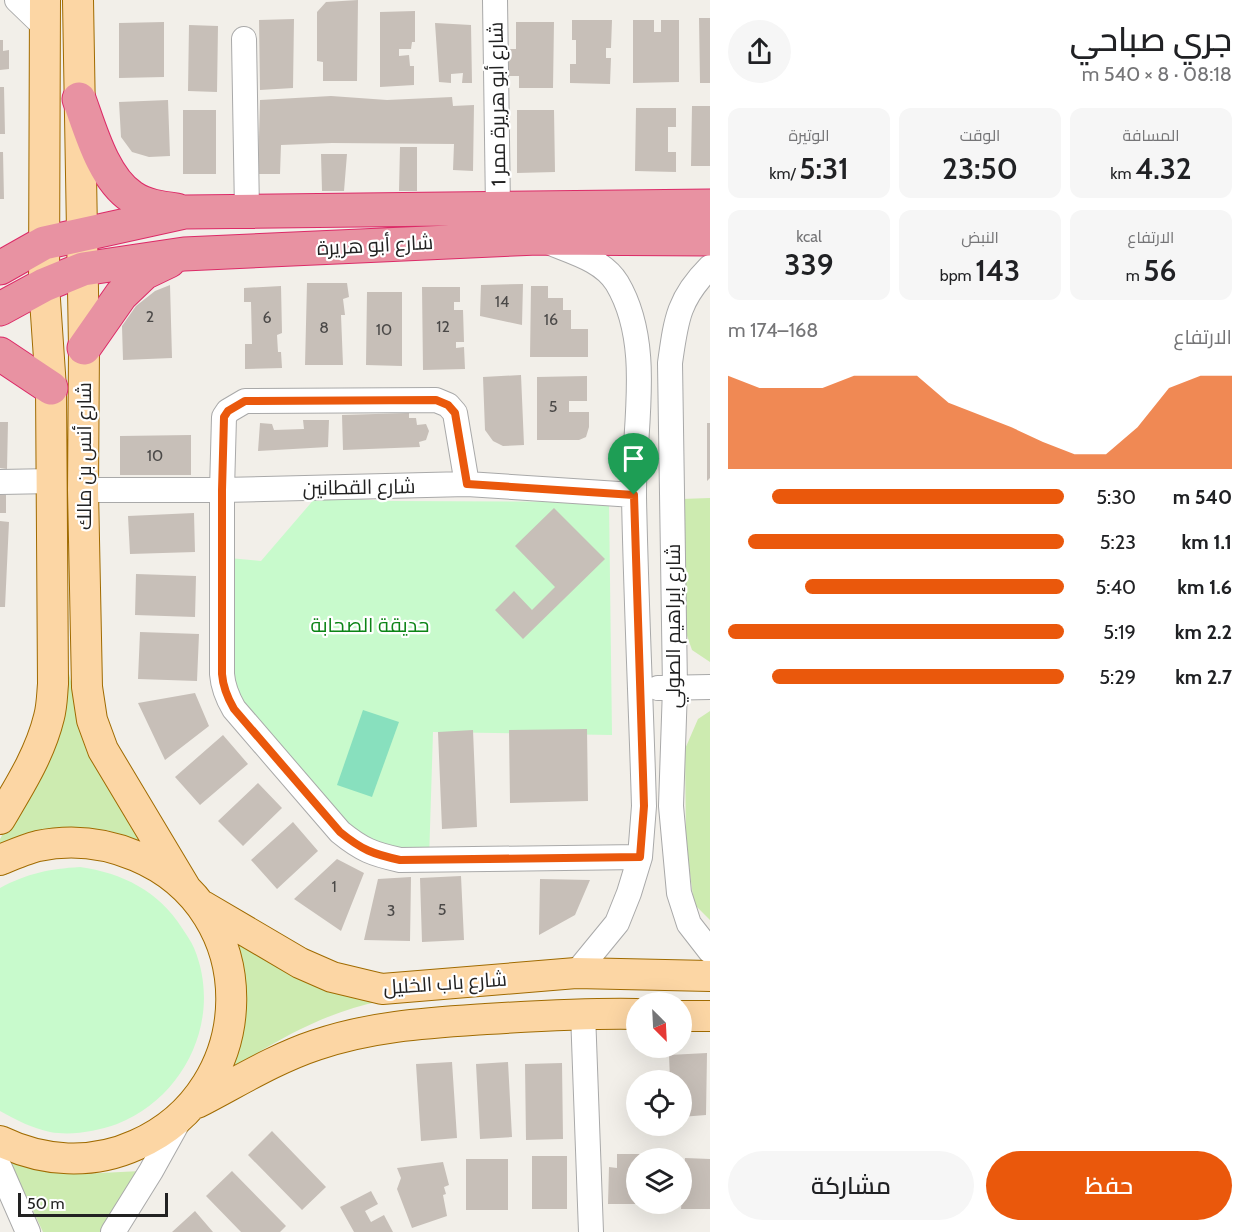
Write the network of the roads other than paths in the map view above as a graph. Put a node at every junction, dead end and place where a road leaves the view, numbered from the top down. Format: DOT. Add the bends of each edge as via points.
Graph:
graph roads {
  1 [pos="17,0"];
  2 [pos="78,0"];
  3 [pos="495,0"];
  4 [pos="45,13"];
  5 [pos="244,39"];
  6 [pos="79,99"];
  7 [pos="710,206"];
  8 [pos="498,208"];
  9 [pos="247,211"];
  10 [pos="184,212"];
  11 [pos="81,234"];
  12 [pos="538,238"];
  13 [pos="710,239"];
  14 [pos="44,243"];
  15 [pos="183,254"];
  16 [pos="710,267"];
  17 [pos="0,268"];
  18 [pos="83,269"];
  19 [pos="44,285"];
  20 [pos="0,309"];
  21 [pos="84,348"];
  22 [pos="0,354"];
  23 [pos="51,388"];
  24 [pos="52,481"];
  25 [pos="0,482"];
  26 [pos="467,484"];
  27 [pos="83,490"];
  28 [pos="222,490"];
  29 [pos="634,495"];
  30 [pos="710,687"];
  31 [pos="675,688"];
  32 [pos="641,689"];
  33 [pos="0,819"];
  34 [pos="640,857"];
  35 [pos="0,860"];
  36 [pos="193,896"];
  37 [pos="710,951"];
  38 [pos="576,973"];
  39 [pos="710,976"];
  40 [pos="583,1013"];
  41 [pos="626,1014"];
  42 [pos="692,1016"];
  43 [pos="710,1016"];
  44 [pos="186,1112"];
  45 [pos="0,1141"];
  46 [pos="0,1168"];
  47 [pos="28,1232"];
  48 [pos="113,1232"];
  49 [pos="591,1232"];
  1 -- 4 [label="street"];
  2 -- 6 [label="main road, شارع أنس بن مالك"];
  3 -- 8 [label="street, شارع أبو هريرة ممر 1"];
  4 -- 14 [label="main road, شارع أنس بن مالك"];
  5 -- 9 [label="street"];
  6 -- 10 [label="highway" via="100,156 131,196 150,206"];
  6 -- 11 [label="main road, شارع أنس بن مالك"];
  7 -- 8 [label="highway, شارع أبو هريرة"];
  8 -- 9 [label="highway, شارع أبو هريرة"];
  9 -- 10 [label="highway, شارع أبو هريرة"];
  10 -- 11 [label="highway, شارع أبو هريرة"];
  11 -- 14 [label="highway, شارع أبو هريرة"];
  11 -- 18 [label="main road, شارع أنس بن مالك"];
  12 -- 13 [label="highway, شارع أبو هريرة"];
  12 -- 15 [label="highway, شارع أبو هريرة"];
  12 -- 29 [label="street, شارع إبراهيم الصولي" via="603,266 626,301 635,336 639,378"];
  14 -- 17 [label="highway, شارع أبو هريرة"];
  14 -- 19 [label="main road, شارع أنس بن مالك"];
  15 -- 18 [label="highway, شارع أبو هريرة"];
  15 -- 21 [label="highway" via="144,273 103,318"];
  16 -- 31 [label="street, شارع إبراهيم الصولي" via="682,303 670,363"];
  18 -- 19 [label="highway, شارع أبو هريرة"];
  18 -- 21 [label="main road, شارع أنس بن مالك"];
  19 -- 20 [label="highway, شارع أبو هريرة"];
  19 -- 23 [label="main road, شارع أنس بن مالك"];
  21 -- 27 [label="main road, شارع أنس بن مالك"];
  22 -- 23 [label="highway"];
  23 -- 24 [label="main road, شارع أنس بن مالك"];
  24 -- 25 [label="street"];
  24 -- 33 [label="main road, شارع أنس بن مالك" via="53,684 49,716 25,775"];
  26 -- 28 [label="street, شارع القطانين"];
  26 -- 28 [label="street" via="455,413 436,400 245,401 224,417"];
  26 -- 29 [label="street, شارع القطانين"];
  27 -- 28 [label="street, شارع القطانين"];
  27 -- 36 [label="main road, شارع أنس بن مالك" via="87,687 92,720 103,750"];
  28 -- 34 [label="street" via="225,691 234,709 340,832 357,846 400,860"];
  29 -- 32 [label="street, شارع إبراهيم الصولي"];
  30 -- 31 [label="street"];
  31 -- 32 [label="street"];
  31 -- 37 [label="street, شارع إبراهيم الصولي" via="671,806 679,893 689,924"];
  32 -- 34 [label="street, شارع إبراهيم الصولي" via="644,806"];
  34 -- 38 [label="street, شارع إبراهيم الصولي" via="617,922"];
  35 -- 36 [label="main road" via="38,846 77,842 117,848 154,863"];
  36 -- 38 [label="main road, شارع باب الخليل" via="300,963 332,977 381,989"];
  36 -- 44 [label="main road, شارع أنس بن مالك" via="219,936 230,970 232,1007 227,1043 213,1076"];
  38 -- 39 [label="main road, شارع باب الخليل"];
  40 -- 41 [label="main road, شارع باب الخليل"];
  40 -- 44 [label="main road, شارع باب الخليل" via="403,1024 363,1032 315,1045 265,1067"];
  40 -- 49 [label="street"];
  42 -- 43 [label="main road"];
  44 -- 45 [label="main road" via="153,1138 121,1152 88,1159 53,1158"];
  44 -- 48 [label="street"];
  46 -- 47 [label="street"];
}
